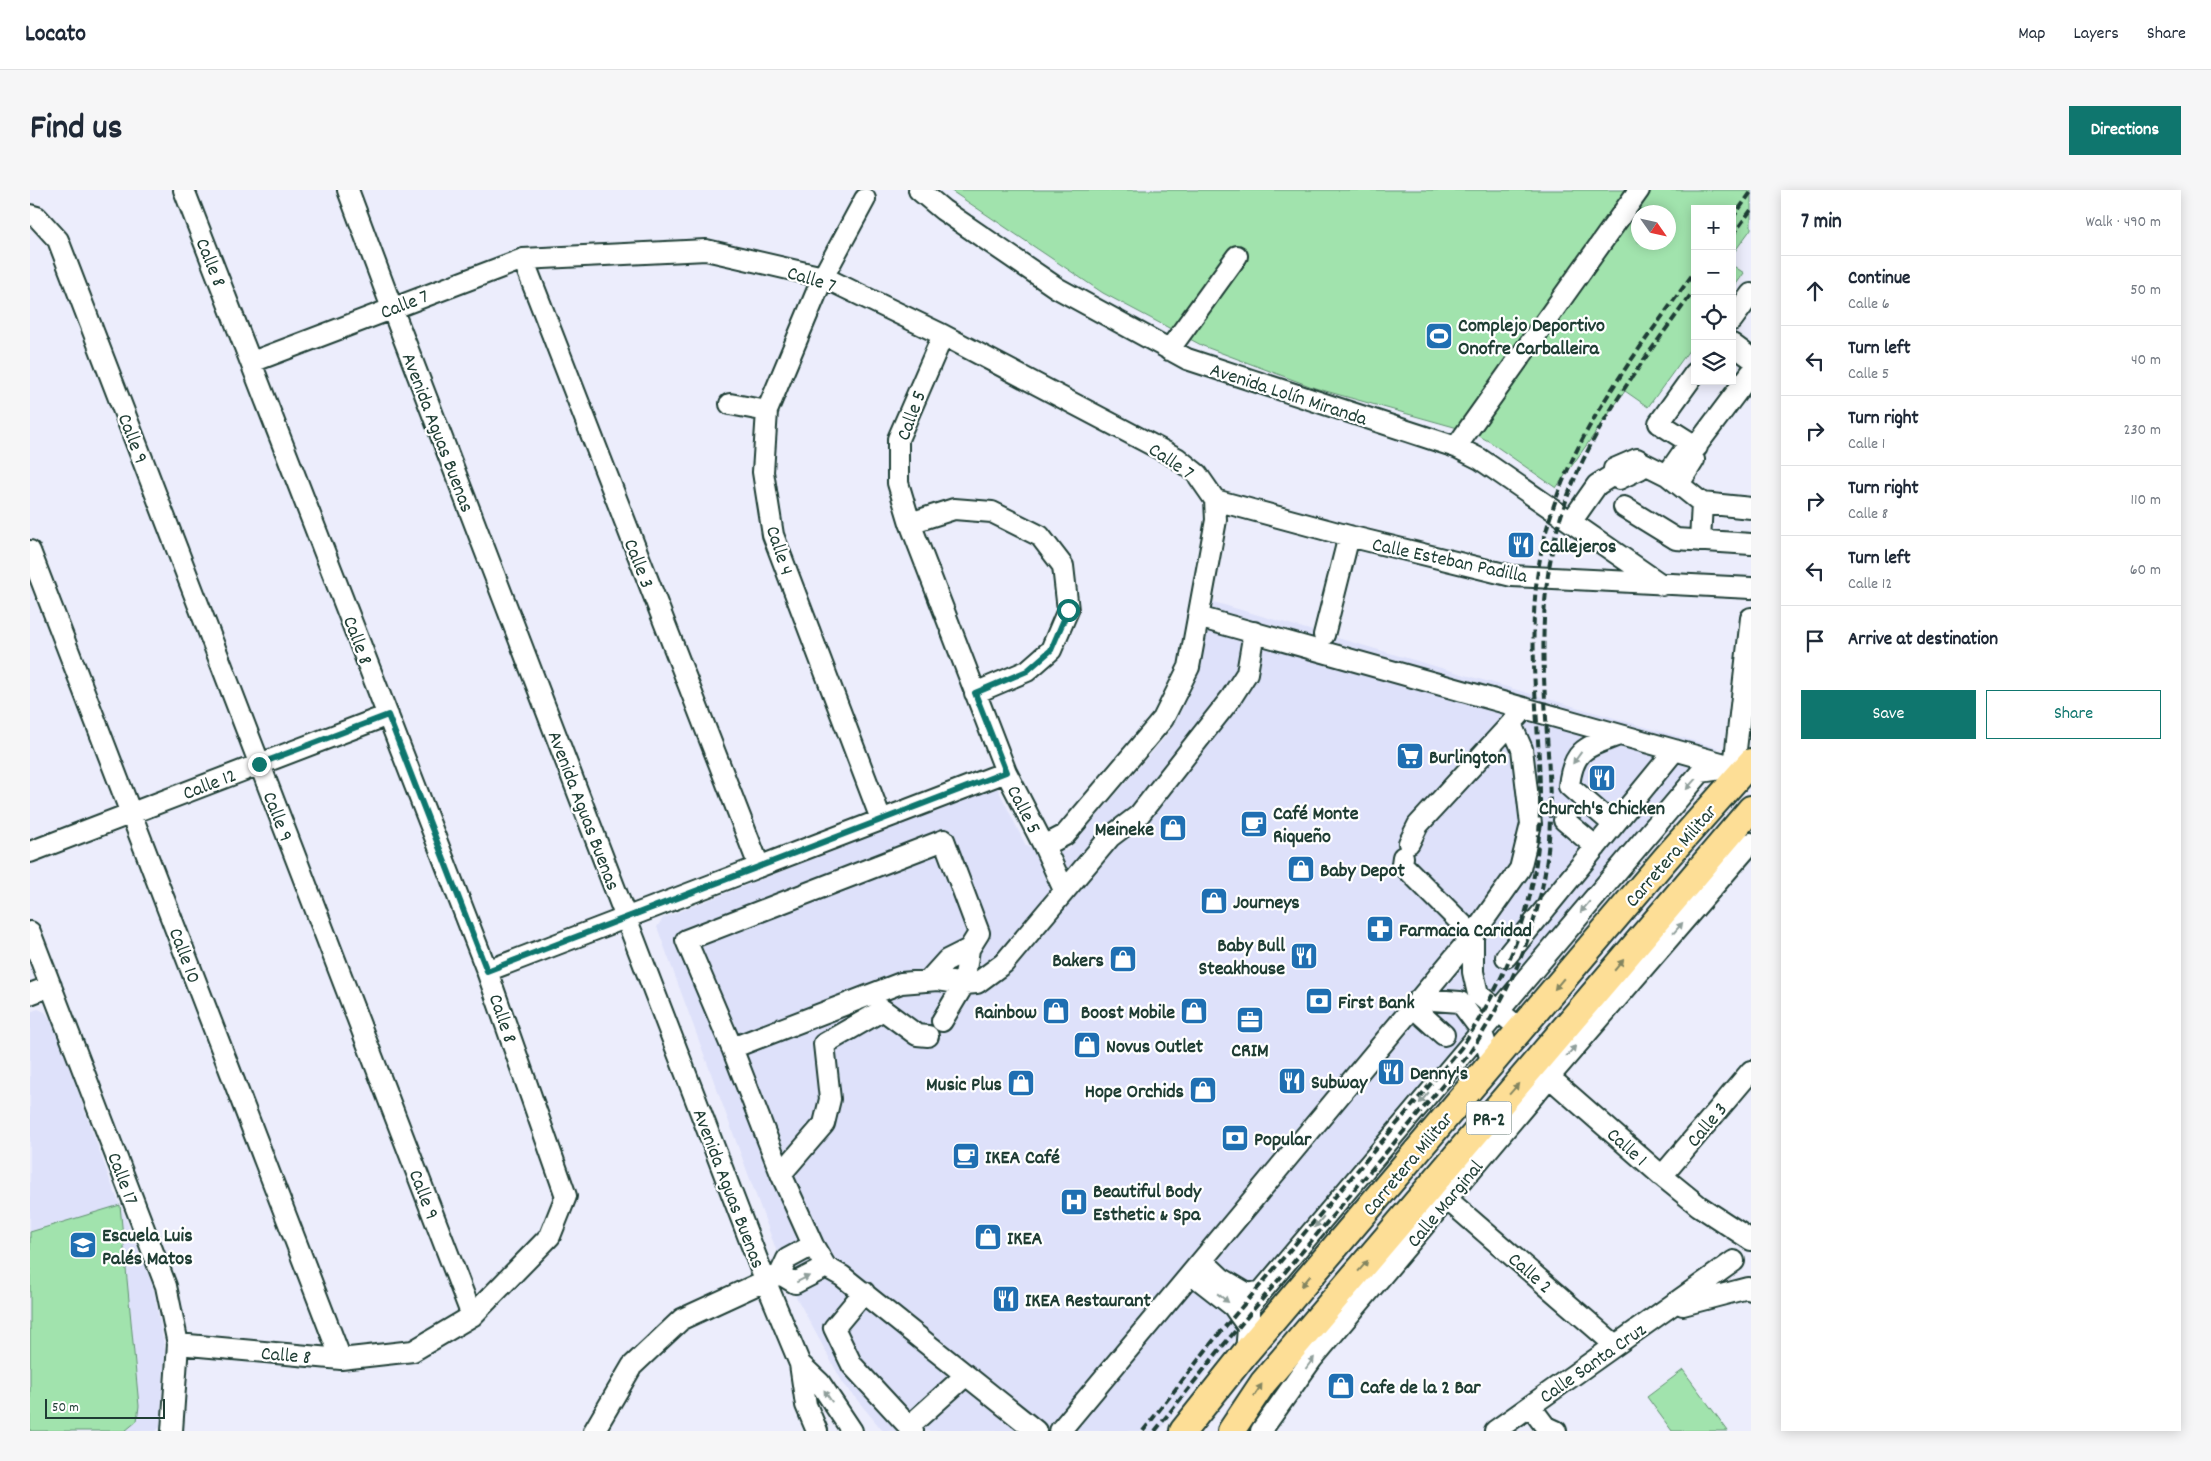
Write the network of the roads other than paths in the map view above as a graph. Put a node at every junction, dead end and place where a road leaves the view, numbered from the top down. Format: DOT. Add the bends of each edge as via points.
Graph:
graph roads {
  1 [pos="184,190"];
  2 [pos="348,190"];
  3 [pos="921,190"];
  4 [pos="1639,190"];
  5 [pos="865,199"];
  6 [pos="30,215"];
  7 [pos="1237,256"];
  8 [pos="523,260"];
  9 [pos="823,277"];
  10 [pos="1751,294"];
  11 [pos="392,308"];
  12 [pos="1736,315"];
  13 [pos="943,335"];
  14 [pos="1169,350"];
  15 [pos="252,362"];
  16 [pos="1751,373"];
  17 [pos="1691,378"];
  18 [pos="730,404"];
  19 [pos="767,411"];
  20 [pos="1456,447"];
  21 [pos="1694,450"];
  22 [pos="1673,480"];
  23 [pos="1215,500"];
  24 [pos="1702,503"];
  25 [pos="1624,507"];
  26 [pos="1751,508"];
  27 [pos="1571,522"];
  28 [pos="910,523"];
  29 [pos="1349,536"];
  30 [pos="1700,541"];
  31 [pos="1751,544"];
  32 [pos="30,551"];
  33 [pos="1662,585"];
  34 [pos="1751,588"];
  35 [pos="1198,616"];
  36 [pos="1751,618"];
  37 [pos="1254,632"];
  38 [pos="1324,635"];
  39 [pos="975,693"];
  40 [pos="1526,708"];
  41 [pos="388,715"];
  42 [pos="1511,724"];
  43 [pos="1619,735"];
  44 [pos="1675,750"];
  45 [pos="259,764"];
  46 [pos="1742,767"];
  47 [pos="1006,772"];
  48 [pos="1751,809"];
  49 [pos="132,813"];
  50 [pos="881,819"];
  51 [pos="1564,820"];
  52 [pos="1614,825"];
  53 [pos="1751,843"];
  54 [pos="1044,846"];
  55 [pos="1596,846"];
  56 [pos="30,852"];
  57 [pos="759,866"];
  58 [pos="1064,890"];
  59 [pos="626,917"];
  60 [pos="30,932"];
  61 [pos="1473,934"];
  62 [pos="969,949"];
  63 [pos="1506,957"];
  64 [pos="487,971"];
  65 [pos="1441,973"];
  66 [pos="928,981"];
  67 [pos="964,984"];
  68 [pos="51,986"];
  69 [pos="30,994"];
  70 [pos="871,994"];
  71 [pos="1478,994"];
  72 [pos="1460,1002"];
  73 [pos="1416,1003"];
  74 [pos="883,1010"];
  75 [pos="1498,1010"];
  76 [pos="942,1021"];
  77 [pos="1520,1029"];
  78 [pos="1481,1030"];
  79 [pos="1444,1035"];
  80 [pos="928,1036"];
  81 [pos="732,1048"];
  82 [pos="1492,1062"];
  83 [pos="1542,1070"];
  84 [pos="1751,1072"];
  85 [pos="781,1174"];
  86 [pos="1662,1176"];
  87 [pos="1448,1200"];
  88 [pos="813,1246"];
  89 [pos="1743,1250"];
  90 [pos="826,1267"];
  91 [pos="1197,1268"];
  92 [pos="772,1277"];
  93 [pos="1750,1289"];
  94 [pos="1262,1291"];
  95 [pos="864,1292"];
  96 [pos="1665,1311"];
  97 [pos="472,1316"];
  98 [pos="1248,1326"];
  99 [pos="178,1344"];
  100 [pos="1615,1345"];
  101 [pos="1246,1352"];
  102 [pos="341,1359"];
  103 [pos="800,1364"];
  104 [pos="965,1376"];
  105 [pos="1530,1406"];
  106 [pos="910,1429"];
  107 [pos="1548,1429"];
  108 [pos="172,1431"];
  109 [pos="594,1431"];
  110 [pos="817,1431"];
  111 [pos="852,1431"];
  112 [pos="1036,1431"];
  113 [pos="1060,1431"];
  114 [pos="1183,1431"];
  115 [pos="1231,1431"];
  116 [pos="1261,1431"];
  117 [pos="1495,1431"];
  1 -- 15 [label="street, Calle 8"];
  2 -- 11 [label="street, Avenida Aguas Buenas"];
  3 -- 14 [label="street, Avenida Lolín Miranda" via="943,210 1057,288"];
  4 -- 20 [label="street"];
  5 -- 9 [label="street, Calle 4"];
  6 -- 45 [label="street, Calle 9" via="37,217 58,240"];
  7 -- 14 [label="street"];
  8 -- 9 [label="street, Calle 7" via="706,250"];
  8 -- 11 [label="street, Calle 7"];
  8 -- 57 [label="street, Calle 3"];
  9 -- 13 [label="street, Calle 7"];
  9 -- 19 [label="street, Calle 4"];
  10 -- 12 [label="street"];
  11 -- 15 [label="street, Calle 7"];
  11 -- 59 [label="street, Avenida Aguas Buenas"];
  13 -- 23 [label="street, Calle 7" via="1177,458 1197,474"];
  13 -- 28 [label="street, Calle 5" via="898,439 898,483"];
  14 -- 20 [label="street, Avenida Lolín Miranda" via="1186,359"];
  15 -- 41 [label="street, Calle 8"];
  16 -- 21 [label="street"];
  17 -- 21 [label="street" via="1659,422"];
  18 -- 19 [label="street"];
  19 -- 50 [label="street, Calle 4" via="763,472 773,535"];
  20 -- 27 [label="street, Avenida Lolín Miranda" via="1480,459"];
  21 -- 22 [label="street" via="1683,452"];
  22 -- 24 [label="street"];
  22 -- 27 [label="street" via="1643,463 1640,470 1619,479 1613,475 1597,485"];
  23 -- 29 [label="street, Calle Esteban Padilla"];
  23 -- 35 [label="street" via="1216,520"];
  24 -- 26 [label="street"];
  24 -- 30 [label="street"];
  25 -- 30 [label="street" via="1676,539"];
  27 -- 33 [label="street, Avenida Lolín Miranda"];
  28 -- 39 [label="street, Calle 5"];
  28 -- 39 [label="street" via="954,509 992,512 1040,536 1063,566 1068,610 1051,650 1027,671"];
  29 -- 33 [label="street, Calle Esteban Padilla" via="1512,576"];
  29 -- 38 [label="street"];
  30 -- 31 [label="street"];
  32 -- 49 [label="street, Calle 10"];
  33 -- 34 [label="street, Calle Esteban Padilla"];
  35 -- 37 [label="street"];
  35 -- 54 [label="street, Calle 5" via="1189,667 1163,719 1065,835"];
  36 -- 46 [label="street"];
  37 -- 40 [label="street"];
  37 -- 58 [label="street" via="1247,673 1231,698 1139,815 1110,837"];
  39 -- 47 [label="street, Calle 5"];
  40 -- 42 [label="street"];
  40 -- 43 [label="street"];
  41 -- 45 [label="street, Calle 12"];
  41 -- 64 [label="street, Calle 8"];
  42 -- 61 [label="street" via="1522,749 1530,824 1520,868"];
  42 -- 61 [label="street" via="1418,825 1402,864"];
  43 -- 44 [label="street"];
  43 -- 52 [label="street, one-way" via="1583,750 1571,767 1569,786"];
  44 -- 46 [label="street"];
  44 -- 52 [label="street"];
  45 -- 49 [label="street, Calle 12"];
  45 -- 97 [label="street, Calle 9"];
  46 -- 75 [label="street, one-way" via="1702,772"];
  46 -- 77 [label="main road, Carretera Militar / PR-2, one-way"];
  47 -- 50 [label="street"];
  47 -- 54 [label="street, Calle 5"];
  83 -- 48 [label="main road, Carretera Militar / PR-2, one-way"];
  49 -- 56 [label="street, Calle 12"];
  49 -- 102 [label="street, Calle 10"];
  50 -- 57 [label="street"];
  51 -- 55 [label="street"];
  52 -- 55 [label="street"];
  83 -- 53 [label="street, Calle Marginal, one-way"];
  54 -- 58 [label="street"];
  55 -- 63 [label="street"];
  57 -- 59 [label="street"];
  58 -- 67 [label="street" via="1004,963 977,983"];
  59 -- 64 [label="street"];
  59 -- 92 [label="street, Avenida Aguas Buenas"];
  60 -- 68 [label="street, Calle 17"];
  61 -- 65 [label="street"];
  61 -- 71 [label="street" via="1473,972"];
  62 -- 66 [label="street" via="947,960"];
  62 -- 67 [label="street"];
  62 -- 81 [label="street" via="979,933 944,840 686,940"];
  64 -- 97 [label="street, Calle 8" via="566,1196 550,1236"];
  65 -- 71 [label="street"];
  65 -- 72 [label="street"];
  65 -- 73 [label="street"];
  66 -- 67 [label="street"];
  66 -- 70 [label="street" via="901,983"];
  67 -- 76 [label="street"];
  68 -- 69 [label="street"];
  68 -- 99 [label="street, Calle 17" via="166,1286"];
  70 -- 74 [label="street"];
  70 -- 81 [label="street"];
  71 -- 75 [label="street"];
  72 -- 73 [label="street"];
  72 -- 78 [label="street"];
  73 -- 79 [label="street"];
  73 -- 91 [label="street"];
  74 -- 80 [label="street" via="918,1036"];
  74 -- 85 [label="street" via="824,1044 830,1099 824,1124"];
  75 -- 77 [label="street"];
  75 -- 78 [label="street"];
  77 -- 82 [label="main road, Carretera Militar / PR-2"];
  78 -- 82 [label="street"];
  78 -- 94 [label="street, one-way"];
  81 -- 85 [label="street"];
  82 -- 101 [label="main road, Carretera Militar / PR-2, one-way"];
  83 -- 86 [label="street, Calle 1"];
  83 -- 87 [label="street, Calle Marginal"];
  115 -- 83 [label="main road, Carretera Militar / PR-2, one-way" via="1263,1382"];
  84 -- 86 [label="street, Calle 3"];
  85 -- 88 [label="street"];
  86 -- 89 [label="street, Calle 1" via="1708,1212"];
  87 -- 100 [label="street, Calle 2"];
  116 -- 87 [label="street, Calle Marginal, one-way" via="1312,1359"];
  88 -- 90 [label="street"];
  88 -- 92 [label="street" via="787,1259"];
  89 -- 93 [label="street" via="1737,1277"];
  89 -- 96 [label="street, Calle Santa Cruz"];
  92 -- 90 [label="street, one-way" via="795,1283"];
  90 -- 95 [label="street"];
  91 -- 94 [label="street" via="1248,1294"];
  91 -- 98 [label="street, one-way"];
  91 -- 113 [label="street"];
  92 -- 103 [label="street, Avenida Aguas Buenas"];
  92 -- 109 [label="street" via="682,1319 632,1366"];
  93 -- 96 [label="street, Calle Santa Cruz" via="1701,1299"];
  94 -- 98 [label="street" via="1250,1304"];
  95 -- 104 [label="street"];
  95 -- 106 [label="street" via="834,1328 852,1365"];
  96 -- 100 [label="street, Calle Santa Cruz"];
  97 -- 102 [label="street, Calle 8" via="413,1351"];
  98 -- 101 [label="street"];
  99 -- 102 [label="street, Calle 8"];
  99 -- 108 [label="street, Calle 17"];
  100 -- 105 [label="street, Calle Santa Cruz"];
  101 -- 114 [label="main road, Carretera Militar / PR-2"];
  103 -- 110 [label="street, Avenida Aguas Buenas" via="806,1405"];
  111 -- 103 [label="street, one-way" via="820,1383"];
  104 -- 106 [label="street"];
  104 -- 112 [label="street"];
  105 -- 107 [label="street"];
  105 -- 117 [label="street, Calle Santa Cruz"];
}
